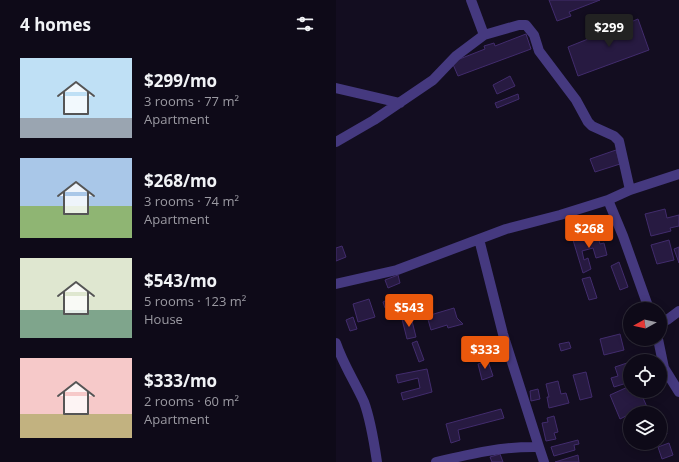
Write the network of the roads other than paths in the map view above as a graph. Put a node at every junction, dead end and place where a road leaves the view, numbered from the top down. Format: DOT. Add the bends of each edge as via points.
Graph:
graph roads {
  1 [pos="471,0"];
  2 [pos="484,35"];
  3 [pos="336,88"];
  4 [pos="400,103"];
  5 [pos="336,142"];
  6 [pos="679,174"];
  7 [pos="630,190"];
  8 [pos="608,200"];
  9 [pos="479,239"];
  10 [pos="336,284"];
  11 [pos="647,302"];
  12 [pos="679,311"];
  13 [pos="667,320"];
  14 [pos="336,344"];
  15 [pos="659,346"];
  16 [pos="679,392"];
  17 [pos="539,447"];
  18 [pos="377,462"];
  19 [pos="436,462"];
  20 [pos="544,462"];
  1 -- 2 [label="street"];
  2 -- 4 [label="street" via="456,56 433,80"];
  2 -- 7 [label="street" via="526,25 534,34 539,51 576,100 588,122 619,141"];
  3 -- 4 [label="street"];
  4 -- 5 [label="street"];
  6 -- 7 [label="street"];
  7 -- 8 [label="street"];
  8 -- 9 [label="street"];
  8 -- 11 [label="street" via="624,236"];
  9 -- 10 [label="street" via="397,270"];
  9 -- 17 [label="street" via="503,334"];
  12 -- 13 [label="street"];
  14 -- 18 [label="street" via="370,420"];
  15 -- 16 [label="street" via="664,368"];
  17 -- 19 [label="street" via="500,449"];
  17 -- 20 [label="street"];
}
